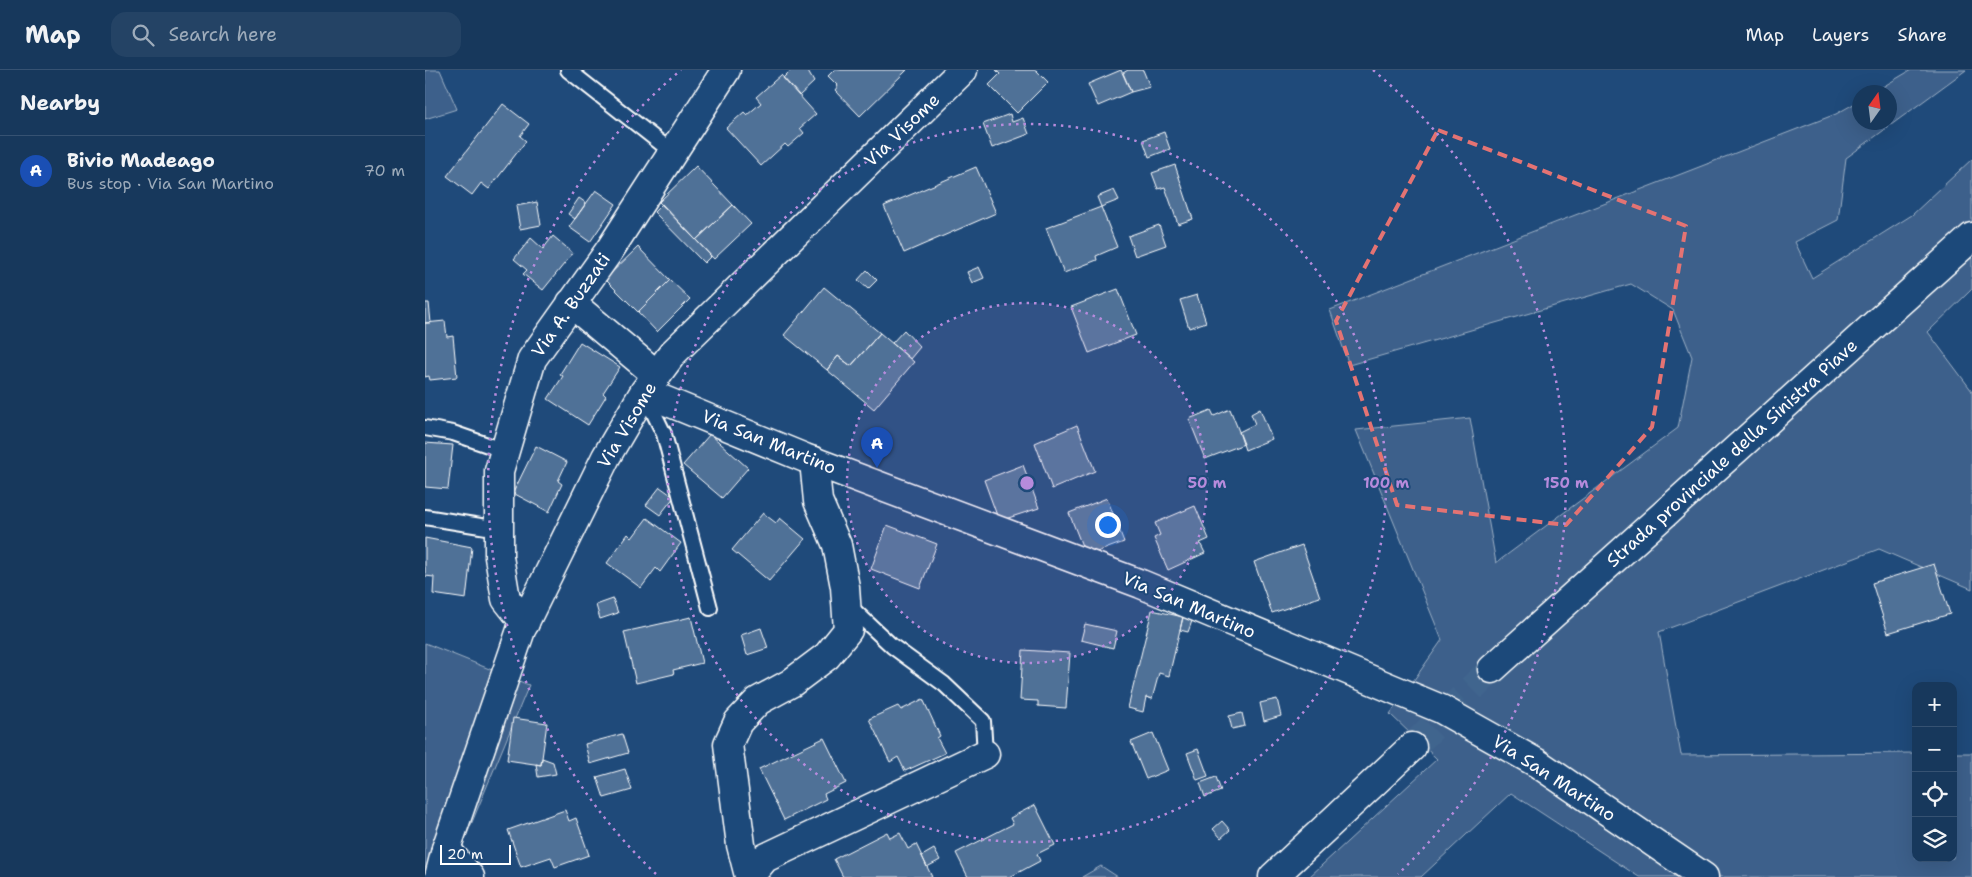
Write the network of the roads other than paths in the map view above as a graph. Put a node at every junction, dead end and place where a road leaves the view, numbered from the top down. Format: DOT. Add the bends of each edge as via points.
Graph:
graph roads {
  1 [pos="568,70"];
  2 [pos="726,70"];
  3 [pos="963,70"];
  4 [pos="672,152"];
  5 [pos="1972,237"];
  6 [pos="571,303"];
  7 [pos="651,384"];
  8 [pos="425,428"];
  9 [pos="505,451"];
  10 [pos="815,461"];
  11 [pos="425,517"];
  12 [pos="499,529"];
  13 [pos="846,604"];
  14 [pos="710,608"];
  15 [pos="525,623"];
  16 [pos="1492,669"];
  17 [pos="1413,747"];
  18 [pos="985,754"];
  19 [pos="446,849"];
  20 [pos="749,876"];
  21 [pos="439,877"];
  22 [pos="469,877"];
  23 [pos="1273,877"];
  24 [pos="1704,877"];
  1 -- 4 [label="lane"];
  2 -- 4 [label="street, Via A. Buzzati"];
  3 -- 7 [label="street, Via Visome" via="673,353"];
  4 -- 6 [label="street, Via A. Buzzati" via="609,251"];
  5 -- 16 [label="street, Strada provinciale della Sinistra Piave"];
  6 -- 7 [label="street, Via San Martino"];
  6 -- 9 [label="street, Via A. Buzzati" via="532,358"];
  7 -- 10 [label="street, Via San Martino"];
  7 -- 14 [label="lane"];
  7 -- 15 [label="street, Via Visome" via="606,457"];
  8 -- 9 [label="lane" via="453,433"];
  9 -- 12 [label="street, Via A. Buzzati" via="499,471"];
  10 -- 13 [label="street" via="818,500 837,545"];
  10 -- 24 [label="street, Via San Martino" via="1141,584 1441,709 1537,763"];
  11 -- 12 [label="lane"];
  12 -- 15 [label="street, Via A. Buzzati" via="499,557 506,599"];
  13 -- 18 [label="lane" via="892,646 944,684 983,721"];
  13 -- 20 [label="street" via="848,630 827,656 791,683 758,701 737,722 728,744 741,845"];
  15 -- 19 [label="street, Via Visome"];
  17 -- 23 [label="street"];
  18 -- 20 [label="street" via="765,858"];
  19 -- 21 [label="street, Via Visome"];
  19 -- 22 [label="street"];
}
